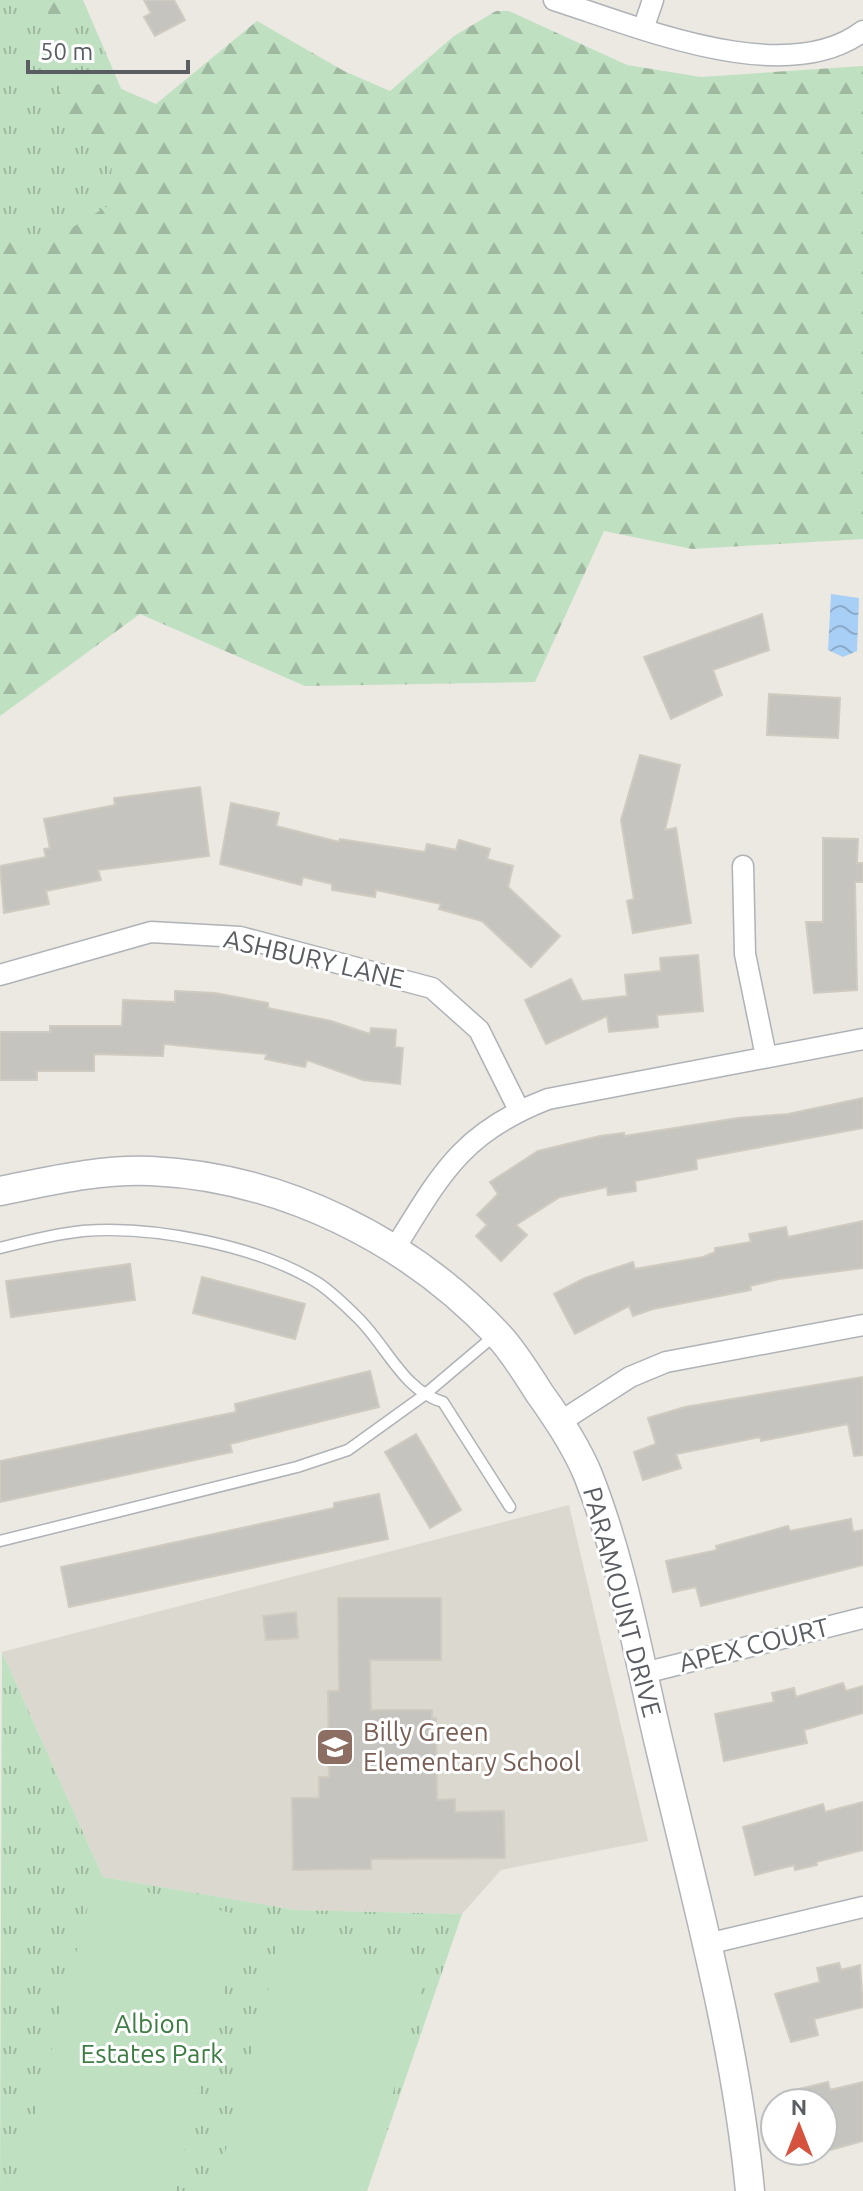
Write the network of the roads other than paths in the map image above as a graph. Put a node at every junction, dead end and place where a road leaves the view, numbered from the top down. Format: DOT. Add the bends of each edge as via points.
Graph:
graph roads {
  1 [pos="554,0"];
  2 [pos="653,0"];
  3 [pos="643,29"];
  4 [pos="863,31"];
  5 [pos="743,866"];
  6 [pos="0,975"];
  7 [pos="863,1039"];
  8 [pos="766,1056"];
  9 [pos="519,1110"];
  10 [pos="0,1191"];
  11 [pos="0,1248"];
  12 [pos="395,1248"];
  13 [pos="863,1325"];
  14 [pos="497,1334"];
  15 [pos="423,1396"];
  16 [pos="560,1422"];
  17 [pos="510,1507"];
  18 [pos="0,1541"];
  19 [pos="863,1618"];
  20 [pos="644,1673"];
  21 [pos="863,1907"];
  22 [pos="707,1944"];
  23 [pos="750,2191"];
  1 -- 3 [label="street"];
  2 -- 3 [label="street"];
  3 -- 4 [label="street" via="733,52 781,56 825,47"];
  5 -- 8 [label="street" via="745,954"];
  6 -- 9 [label="street, ASHBURY LANE" via="151,932 240,937 432,988 479,1030"];
  7 -- 8 [label="street"];
  8 -- 9 [label="street" via="548,1099"];
  9 -- 12 [label="street" via="463,1149"];
  10 -- 12 [label="street, PARAMOUNT DRIVE" via="91,1173 203,1176 313,1206"];
  11 -- 15 [label="lane" via="83,1231 121,1230 175,1236 277,1263 328,1290 363,1322"];
  12 -- 14 [label="street, PARAMOUNT DRIVE"];
  13 -- 16 [label="street" via="666,1362 630,1377"];
  14 -- 15 [label="lane"];
  14 -- 16 [label="street, PARAMOUNT DRIVE"];
  15 -- 17 [label="lane" via="443,1402"];
  15 -- 18 [label="lane" via="374,1434 326,1459"];
  16 -- 20 [label="street, PARAMOUNT DRIVE" via="587,1473 606,1526"];
  19 -- 20 [label="street, APEX COURT"];
  20 -- 22 [label="street, PARAMOUNT DRIVE"];
  21 -- 22 [label="street"];
  22 -- 23 [label="street, PARAMOUNT DRIVE"];
}
